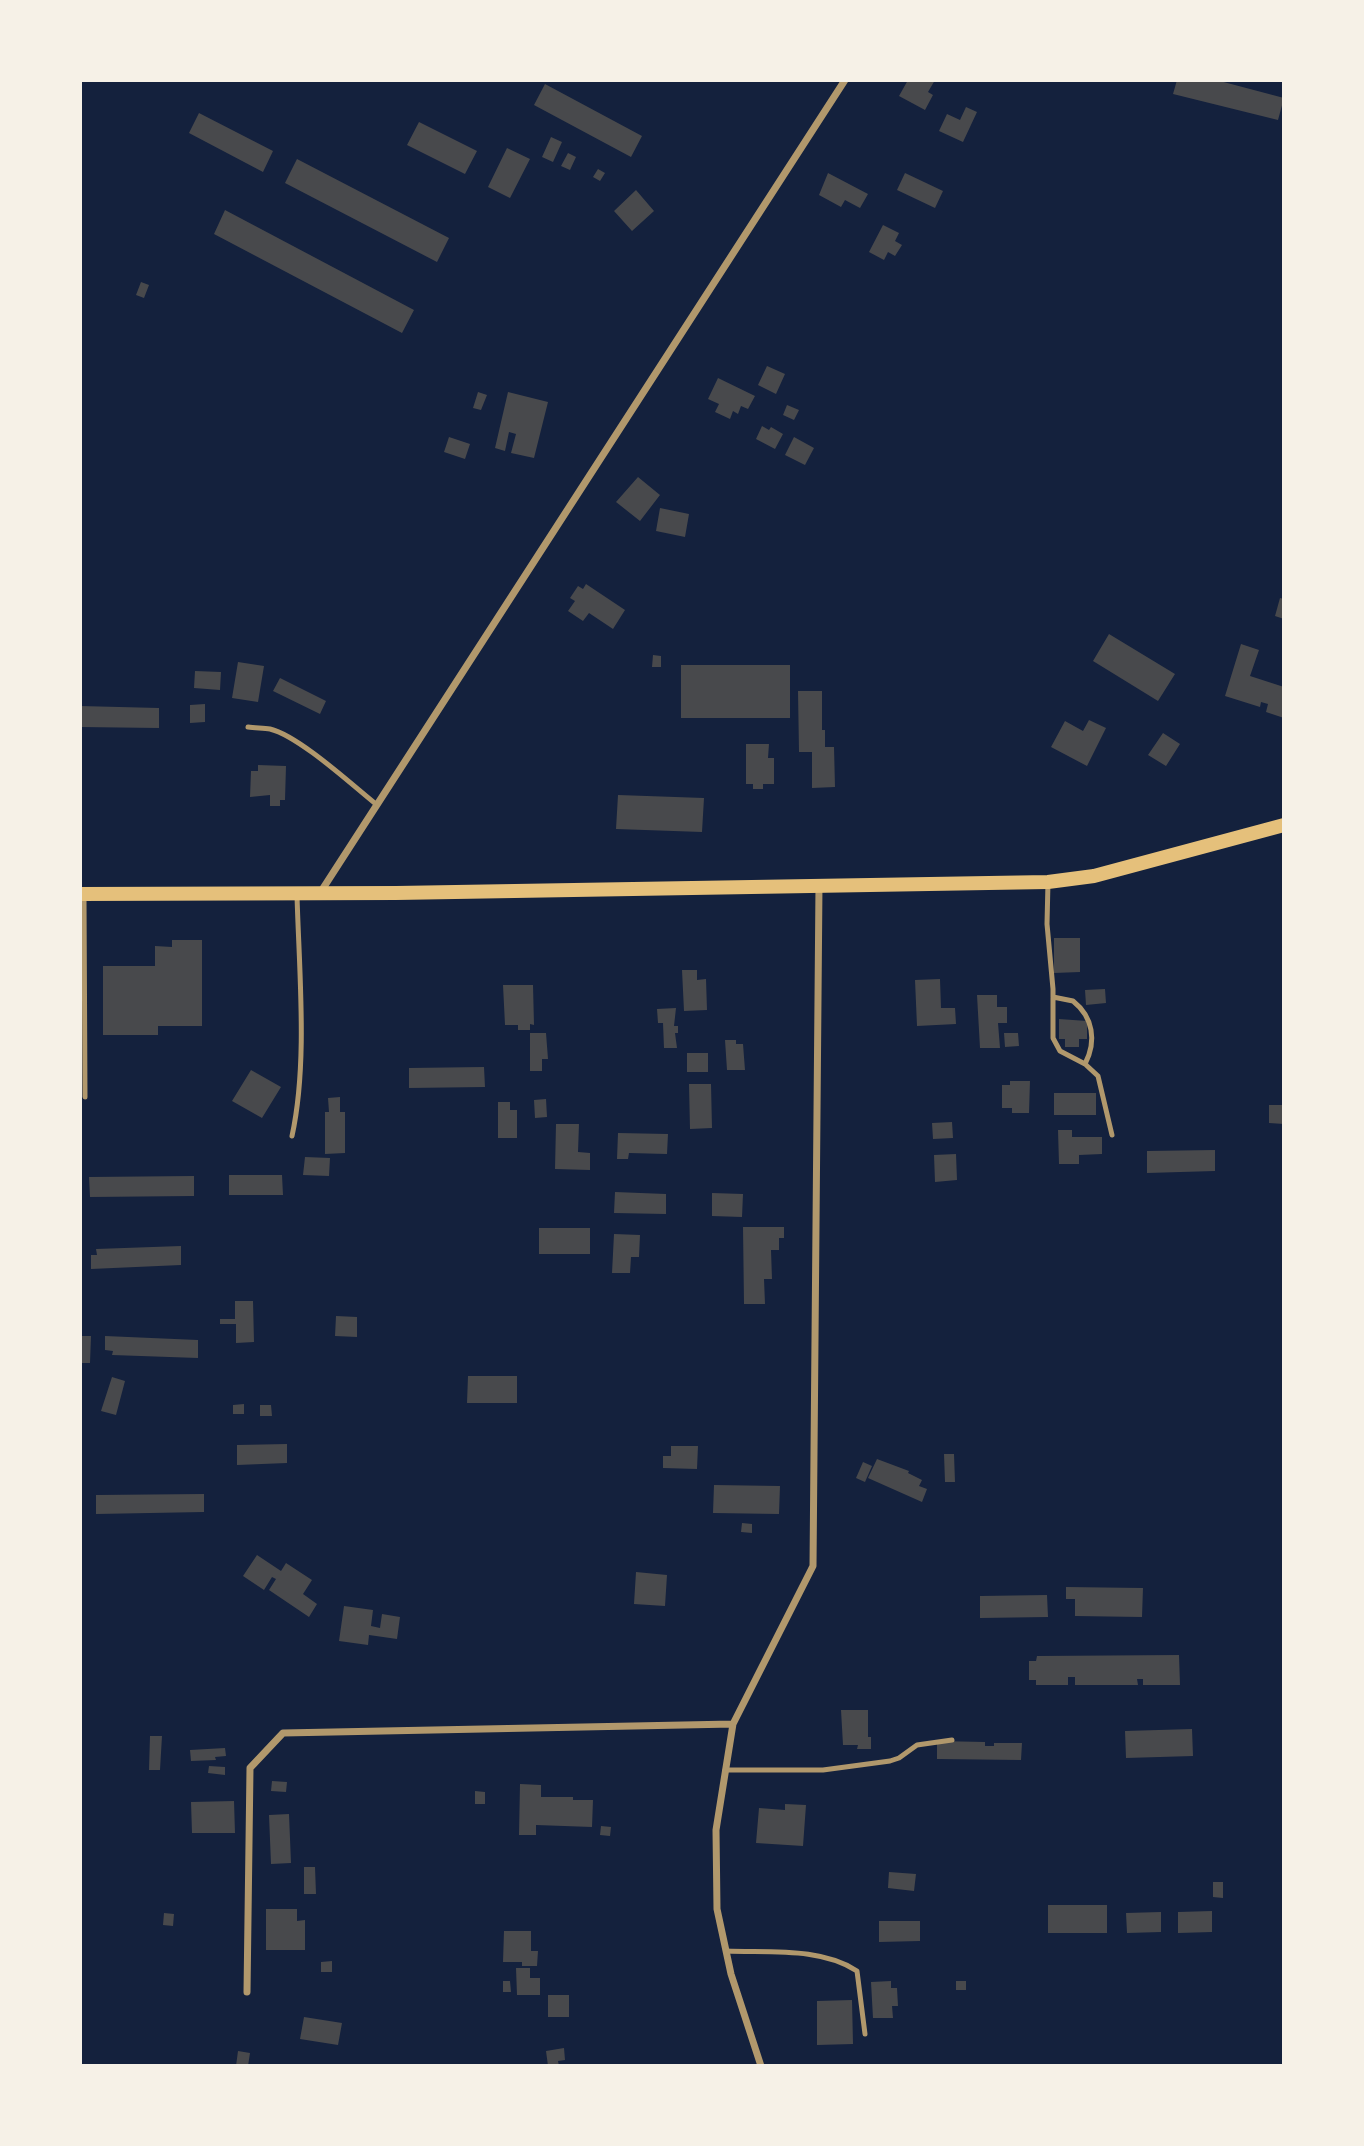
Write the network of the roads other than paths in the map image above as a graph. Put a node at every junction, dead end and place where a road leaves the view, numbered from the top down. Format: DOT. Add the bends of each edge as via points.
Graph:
graph roads {
  1 [pos="845,80"];
  2 [pos="248,727"];
  3 [pos="377,804"];
  4 [pos="1283,825"];
  5 [pos="1048,882"];
  6 [pos="820,884"];
  7 [pos="297,893"];
  8 [pos="320,893"];
  9 [pos="82,894"];
  10 [pos="1053,997"];
  11 [pos="1085,1064"];
  12 [pos="85,1097"];
  13 [pos="1112,1135"];
  14 [pos="292,1136"];
  15 [pos="733,1724"];
  16 [pos="952,1740"];
  17 [pos="725,1770"];
  18 [pos="726,1951"];
  19 [pos="247,1992"];
  20 [pos="865,2034"];
  21 [pos="761,2066"];
  1 -- 3 [label="street"];
  2 -- 3 [label="lane" via="285,737"];
  3 -- 8 [label="street"];
  4 -- 5 [label="main road" via="1094,876"];
  5 -- 6 [label="main road"];
  5 -- 10 [label="lane"];
  6 -- 8 [label="main road"];
  6 -- 15 [label="street" via="813,1566"];
  7 -- 8 [label="main road"];
  7 -- 9 [label="main road"];
  7 -- 14 [label="lane" via="300,1007"];
  9 -- 12 [label="lane"];
  10 -- 11 [label="lane" via="1053,1038 1060,1051"];
  10 -- 11 [label="lane" via="1073,1001 1090,1022 1091,1050"];
  11 -- 13 [label="lane" via="1098,1076"];
  15 -- 17 [label="street"];
  15 -- 19 [label="street" via="283,1734 250,1768"];
  16 -- 17 [label="lane" via="917,1745 890,1761 823,1770"];
  17 -- 18 [label="street" via="716,1843 717,1909"];
  18 -- 20 [label="lane" via="843,1961 858,1971"];
  18 -- 21 [label="street"];
}
